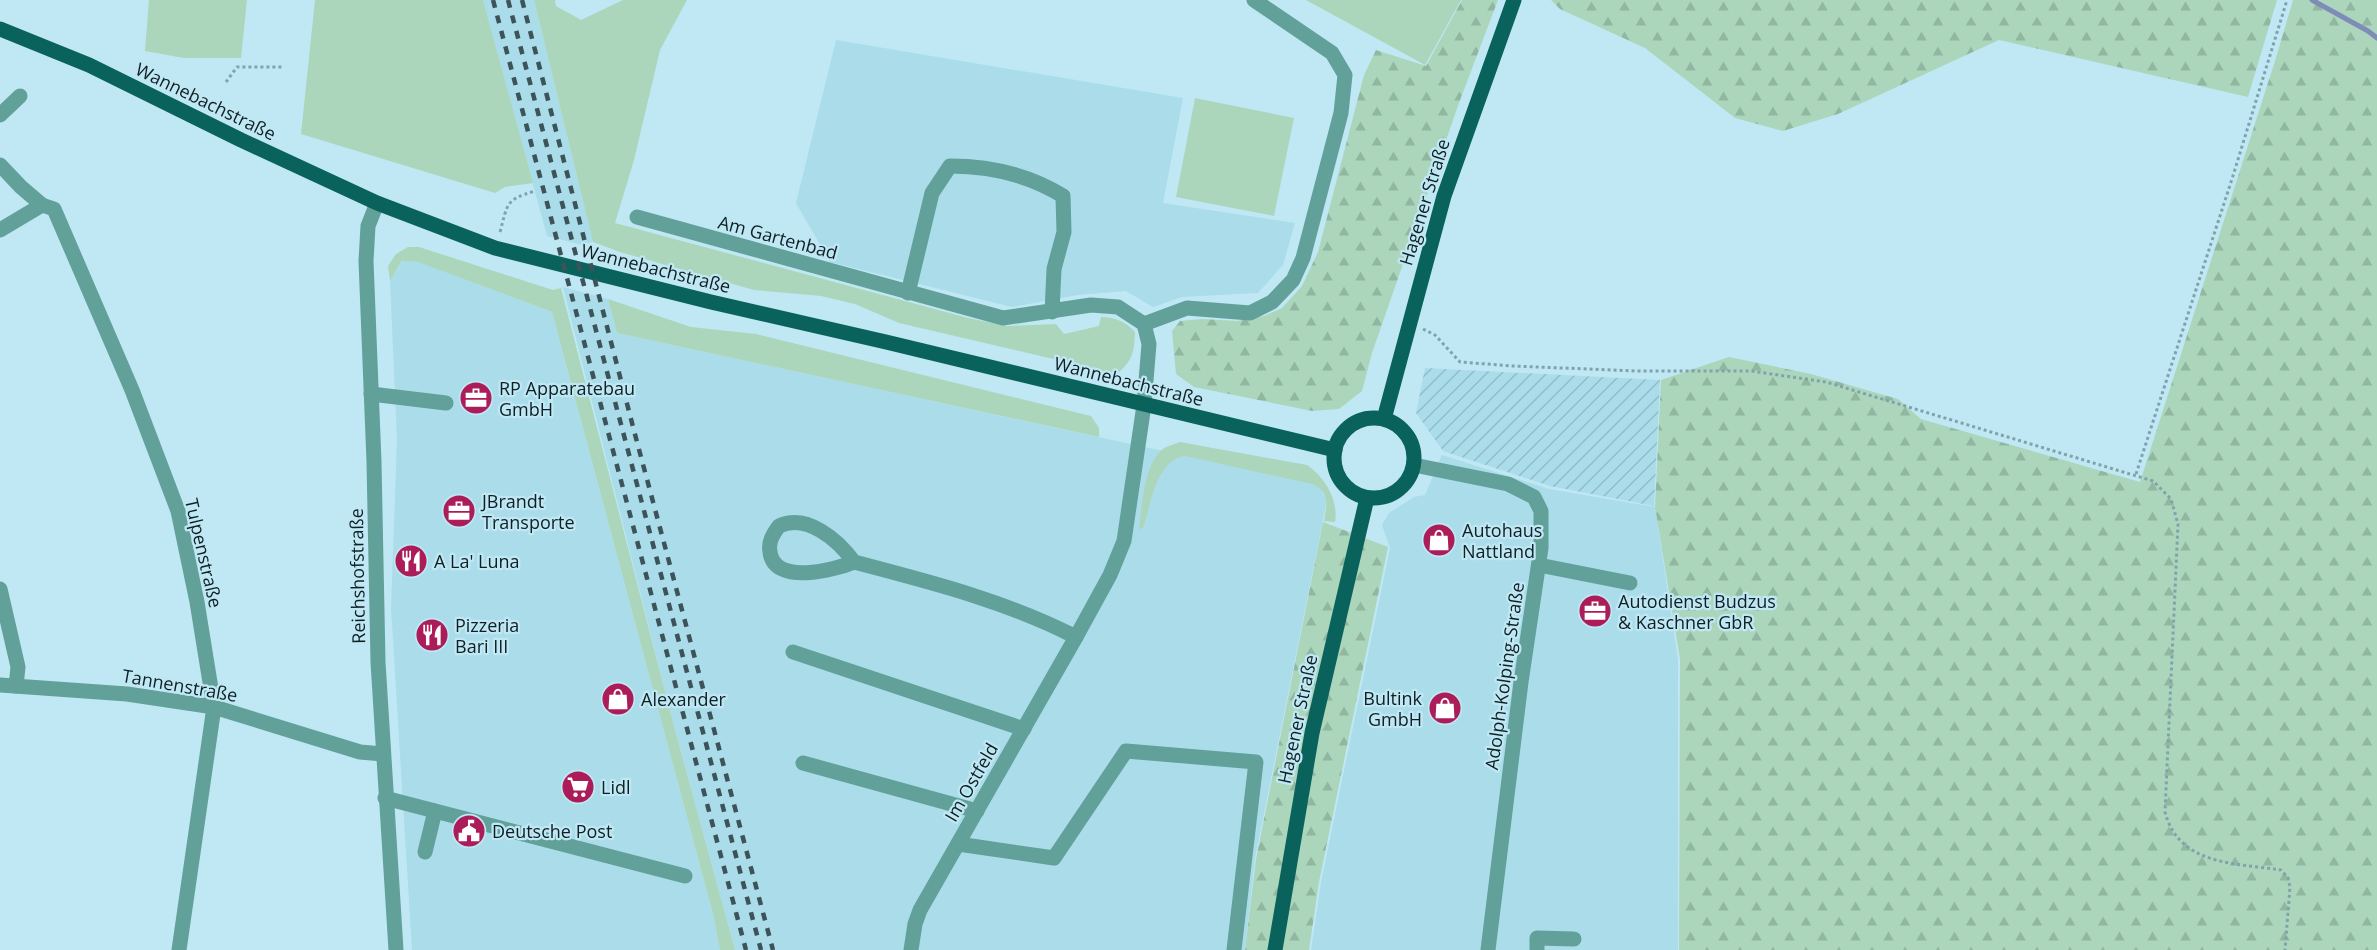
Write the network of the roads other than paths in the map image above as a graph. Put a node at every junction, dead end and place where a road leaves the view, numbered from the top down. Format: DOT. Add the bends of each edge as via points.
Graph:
graph roads {
  1 [pos="1254,0"];
  2 [pos="1514,0"];
  3 [pos="0,29"];
  4 [pos="20,96"];
  5 [pos="0,115"];
  6 [pos="0,165"];
  7 [pos="377,202"];
  8 [pos="42,205"];
  9 [pos="636,218"];
  10 [pos="0,230"];
  11 [pos="908,293"];
  12 [pos="1052,312"];
  13 [pos="1144,324"];
  14 [pos="371,394"];
  15 [pos="446,403"];
  16 [pos="1144,405"];
  17 [pos="1384,419"];
  18 [pos="1335,450"];
  19 [pos="1413,465"];
  20 [pos="1367,498"];
  21 [pos="854,562"];
  22 [pos="1539,565"];
  23 [pos="1630,583"];
  24 [pos="0,589"];
  25 [pos="1076,637"];
  26 [pos="793,652"];
  27 [pos="0,686"];
  28 [pos="16,686"];
  29 [pos="214,707"];
  30 [pos="1024,729"];
  31 [pos="383,754"];
  32 [pos="803,763"];
  33 [pos="385,798"];
  34 [pos="435,811"];
  35 [pos="976,811"];
  36 [pos="958,844"];
  37 [pos="425,852"];
  38 [pos="685,876"];
  39 [pos="1574,939"];
  40 [pos="179,950"];
  41 [pos="396,950"];
  42 [pos="910,950"];
  43 [pos="1234,950"];
  44 [pos="1275,950"];
  45 [pos="1488,950"];
  46 [pos="1537,950"];
  1 -- 13 [label="street" via="1332,53 1345,75 1341,113 1303,258 1293,280 1272,302 1250,313 1187,308"];
  2 -- 17 [label="main road, Hagener Straße" via="1444,196"];
  3 -- 7 [label="main road, Wannebachstraße" via="89,65"];
  4 -- 5 [label="street"];
  6 -- 8 [label="street, Tulpenstraße"];
  7 -- 14 [label="street, Reichshofstraße" via="368,226 366,261"];
  7 -- 16 [label="main road, Wannebachstraße" via="495,248"];
  8 -- 10 [label="street"];
  8 -- 29 [label="street, Tulpenstraße" via="54,209 132,390 178,511"];
  9 -- 11 [label="street, Am Gartenbad"];
  11 -- 12 [label="street, Am Gartenbad" via="1003,318"];
  11 -- 12 [label="street" via="932,193 950,166 978,166 1040,182 1063,196 1064,232 1054,269"];
  12 -- 13 [label="street, Am Gartenbad" via="1091,305 1118,307"];
  13 -- 16 [label="street" via="1149,345"];
  14 -- 15 [label="street"];
  14 -- 31 [label="street, Reichshofstraße"];
  16 -- 18 [label="main road, Wannebachstraße"];
  16 -- 25 [label="street, Im Ostfeld" via="1123,546"];
  17 -- 18 [label="main road" via="1355,423 1342,434"];
  17 -- 19 [label="main road" via="1395,424 1411,442"];
  18 -- 20 [label="main road" via="1334,463 1344,486"];
  19 -- 20 [label="main road" via="1402,488 1392,495"];
  19 -- 22 [label="street, Adolph-Kolping-Straße" via="1508,484 1534,497 1543,523"];
  20 -- 44 [label="main road, Hagener Straße" via="1312,733"];
  21 -- 21 [label="street" via="841,545 806,524 779,526 770,542 770,557 789,572 834,570"];
  21 -- 25 [label="street" via="1002,605"];
  22 -- 23 [label="street"];
  22 -- 45 [label="street, Adolph-Kolping-Straße"];
  24 -- 28 [label="street" via="18,667"];
  25 -- 30 [label="street, Im Ostfeld"];
  26 -- 30 [label="street"];
  27 -- 28 [label="street, Tannenstraße"];
  28 -- 29 [label="street, Tannenstraße" via="127,694"];
  29 -- 31 [label="street, Tannenstraße" via="360,752"];
  29 -- 40 [label="street, Tulpenstraße"];
  30 -- 35 [label="street, Im Ostfeld"];
  31 -- 33 [label="street, Reichshofstraße"];
  32 -- 35 [label="street"];
  33 -- 34 [label="street"];
  33 -- 41 [label="street, Reichshofstraße"];
  34 -- 37 [label="street"];
  34 -- 38 [label="street"];
  35 -- 36 [label="street, Im Ostfeld"];
  36 -- 42 [label="street, Im Ostfeld" via="920,910"];
  36 -- 43 [label="street" via="1054,858 1126,751 1256,762"];
  39 -- 46 [label="street" via="1537,938"];
}
